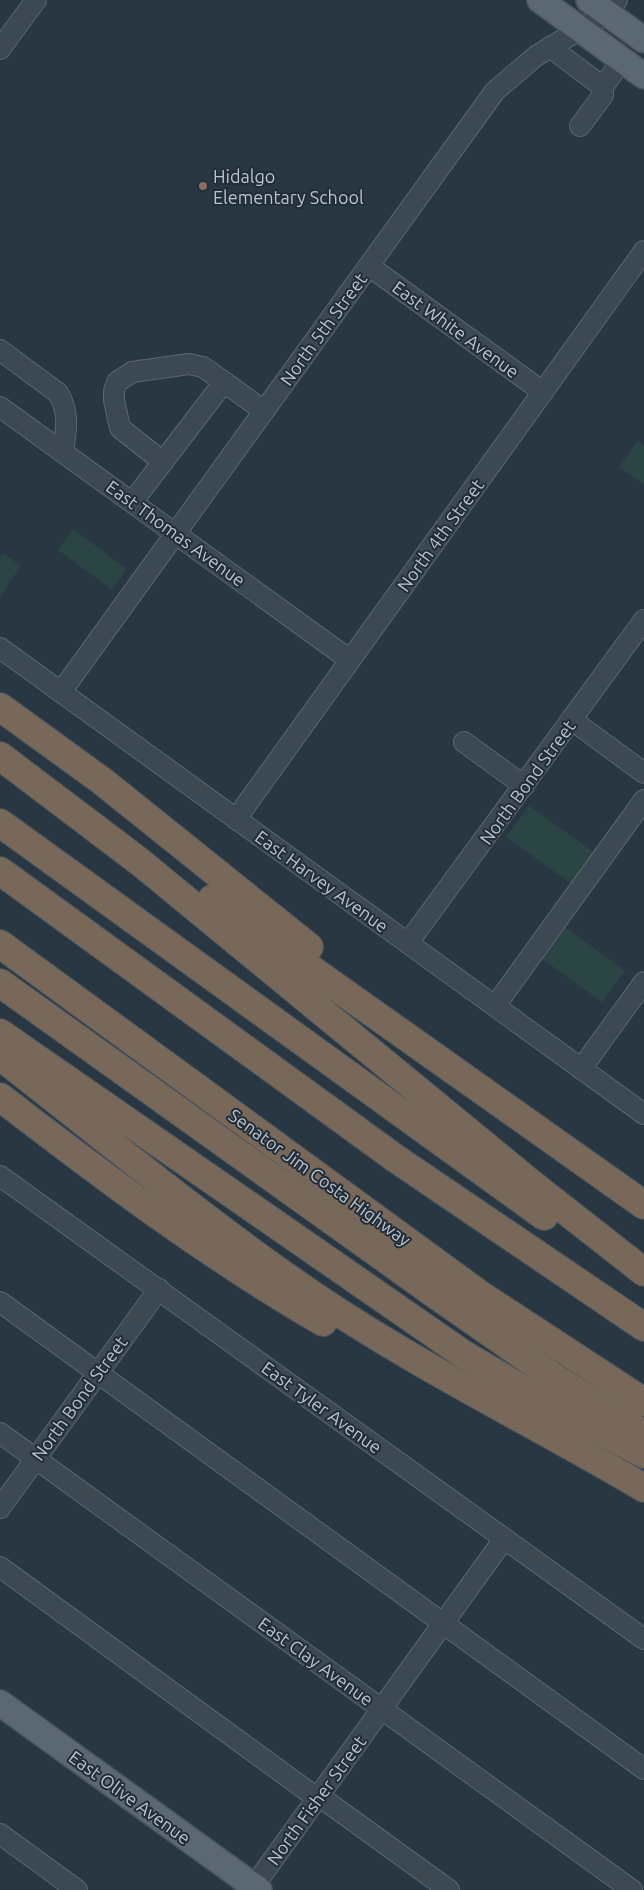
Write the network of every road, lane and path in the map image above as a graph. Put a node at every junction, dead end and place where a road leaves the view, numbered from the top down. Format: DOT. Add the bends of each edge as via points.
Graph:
graph roads {
  1 [pos="540,0"];
  2 [pos="28,3"];
  3 [pos="604,4"];
  4 [pos="579,30"];
  5 [pos="644,40"];
  6 [pos="550,48"];
  7 [pos="0,49"];
  8 [pos="622,60"];
  9 [pos="644,76"];
  10 [pos="603,87"];
  11 [pos="580,126"];
  12 [pos="644,251"];
  13 [pos="369,266"];
  14 [pos="0,350"];
  15 [pos="224,382"];
  16 [pos="543,392"];
  17 [pos="1,409"];
  18 [pos="264,411"];
  19 [pos="63,452"];
  20 [pos="163,462"];
  21 [pos="133,501"];
  22 [pos="176,533"];
  23 [pos="644,620"];
  24 [pos="0,648"];
  25 [pos="350,660"];
  26 [pos="61,692"];
  27 [pos="0,707"];
  28 [pos="572,720"];
  29 [pos="464,742"];
  30 [pos="0,746"];
  31 [pos="0,756"];
  32 [pos="644,772"];
  33 [pos="524,786"];
  34 [pos="644,800"];
  35 [pos="236,819"];
  36 [pos="0,824"];
  37 [pos="0,836"];
  38 [pos="0,870"];
  39 [pos="408,943"];
  40 [pos="0,944"];
  41 [pos="0,982"];
  42 [pos="644,982"];
  43 [pos="495,1006"];
  44 [pos="0,1033"];
  45 [pos="0,1056"];
  46 [pos="271,1068"];
  47 [pos="581,1069"];
  48 [pos="0,1097"];
  49 [pos="517,1114"];
  50 [pos="644,1114"];
  51 [pos="0,1176"];
  52 [pos="644,1205"];
  53 [pos="644,1272"];
  54 [pos="644,1286"];
  55 [pos="158,1289"];
  56 [pos="0,1302"];
  57 [pos="644,1327"];
  58 [pos="98,1372"];
  59 [pos="644,1402"];
  60 [pos="0,1433"];
  61 [pos="644,1434"];
  62 [pos="644,1454"];
  63 [pos="36,1458"];
  64 [pos="644,1488"];
  65 [pos="644,1495"];
  66 [pos="0,1508"];
  67 [pos="504,1539"];
  68 [pos="0,1567"];
  69 [pos="442,1625"];
  70 [pos="644,1639"];
  71 [pos="0,1703"];
  72 [pos="382,1709"];
  73 [pos="644,1769"];
  74 [pos="318,1797"];
  75 [pos="0,1834"];
  76 [pos="254,1889"];
  77 [pos="77,1890"];
  78 [pos="449,1890"];
  79 [pos="632,1890"];
  1 -- 4 [label="main road"];
  2 -- 7 [label="street"];
  3 -- 4 [label="street, North 5th Street"];
  3 -- 5 [label="main road"];
  4 -- 6 [label="street, North 5th Street"];
  4 -- 8 [label="main road"];
  6 -- 10 [label="street"];
  6 -- 13 [label="street, North 5th Street" via="520,68 495,91"];
  8 -- 9 [label="main road"];
  8 -- 10 [label="street"];
  10 -- 11 [label="street" via="603,95"];
  12 -- 16 [label="street, North 4th Street"];
  13 -- 16 [label="street, East White Avenue"];
  13 -- 18 [label="street, North 5th Street"];
  14 -- 19 [label="street" via="62,400 67,425"];
  15 -- 18 [label="street"];
  15 -- 20 [label="street"];
  15 -- 20 [label="street" via="203,367 189,364 132,372 117,382 114,400 120,428"];
  16 -- 25 [label="street, North 4th Street"];
  17 -- 19 [label="street, East Thomas Avenue"];
  18 -- 22 [label="street, North 5th Street"];
  19 -- 21 [label="street, East Thomas Avenue"];
  20 -- 21 [label="street"];
  21 -- 22 [label="street, East Thomas Avenue"];
  22 -- 25 [label="street, East Thomas Avenue"];
  22 -- 26 [label="street, North 5th Street"];
  23 -- 28 [label="street, North Bond Street"];
  24 -- 26 [label="street, East Harvey Avenue"];
  25 -- 35 [label="street, North 4th Street"];
  26 -- 35 [label="street, East Harvey Avenue"];
  27 -- 49 [label="highway" via="102,781"];
  28 -- 32 [label="street"];
  28 -- 33 [label="street, North Bond Street"];
  29 -- 33 [label="street"];
  30 -- 49 [label="highway"];
  31 -- 53 [label="highway" via="161,878 533,1185"];
  33 -- 39 [label="street, North Bond Street"];
  34 -- 43 [label="street"];
  35 -- 39 [label="street, East Harvey Avenue"];
  36 -- 54 [label="highway"];
  37 -- 46 [label="highway"];
  38 -- 46 [label="highway"];
  39 -- 43 [label="street, East Harvey Avenue"];
  40 -- 59 [label="highway, Senator Jim Costa Highway" via="482,1296"];
  41 -- 61 [label="highway" via="432,1292 555,1378"];
  42 -- 47 [label="street"];
  43 -- 47 [label="street, East Harvey Avenue"];
  44 -- 62 [label="highway" via="463,1354"];
  45 -- 64 [label="highway" via="318,1298 378,1336"];
  46 -- 57 [label="highway" via="395,1158"];
  47 -- 50 [label="street, East Harvey Avenue"];
  48 -- 65 [label="highway" via="86,1164 264,1286 415,1375"];
  49 -- 52 [label="highway"];
  51 -- 55 [label="street, East Tyler Avenue"];
  55 -- 58 [label="street, North Bond Street"];
  55 -- 67 [label="street, East Tyler Avenue"];
  56 -- 58 [label="street"];
  58 -- 63 [label="street, North Bond Street"];
  58 -- 69 [label="street"];
  60 -- 63 [label="street, East Clay Avenue"];
  63 -- 66 [label="street, North Bond Street"];
  63 -- 72 [label="street, East Clay Avenue"];
  67 -- 69 [label="street, North Fisher Street"];
  67 -- 70 [label="street, East Tyler Avenue"];
  68 -- 74 [label="street"];
  69 -- 72 [label="street, North Fisher Street"];
  69 -- 73 [label="street"];
  71 -- 76 [label="main road, East Olive Avenue"];
  72 -- 74 [label="street, North Fisher Street"];
  72 -- 79 [label="street, East Clay Avenue"];
  74 -- 76 [label="street, North Fisher Street"];
  74 -- 78 [label="street"];
  75 -- 77 [label="street"];
}
